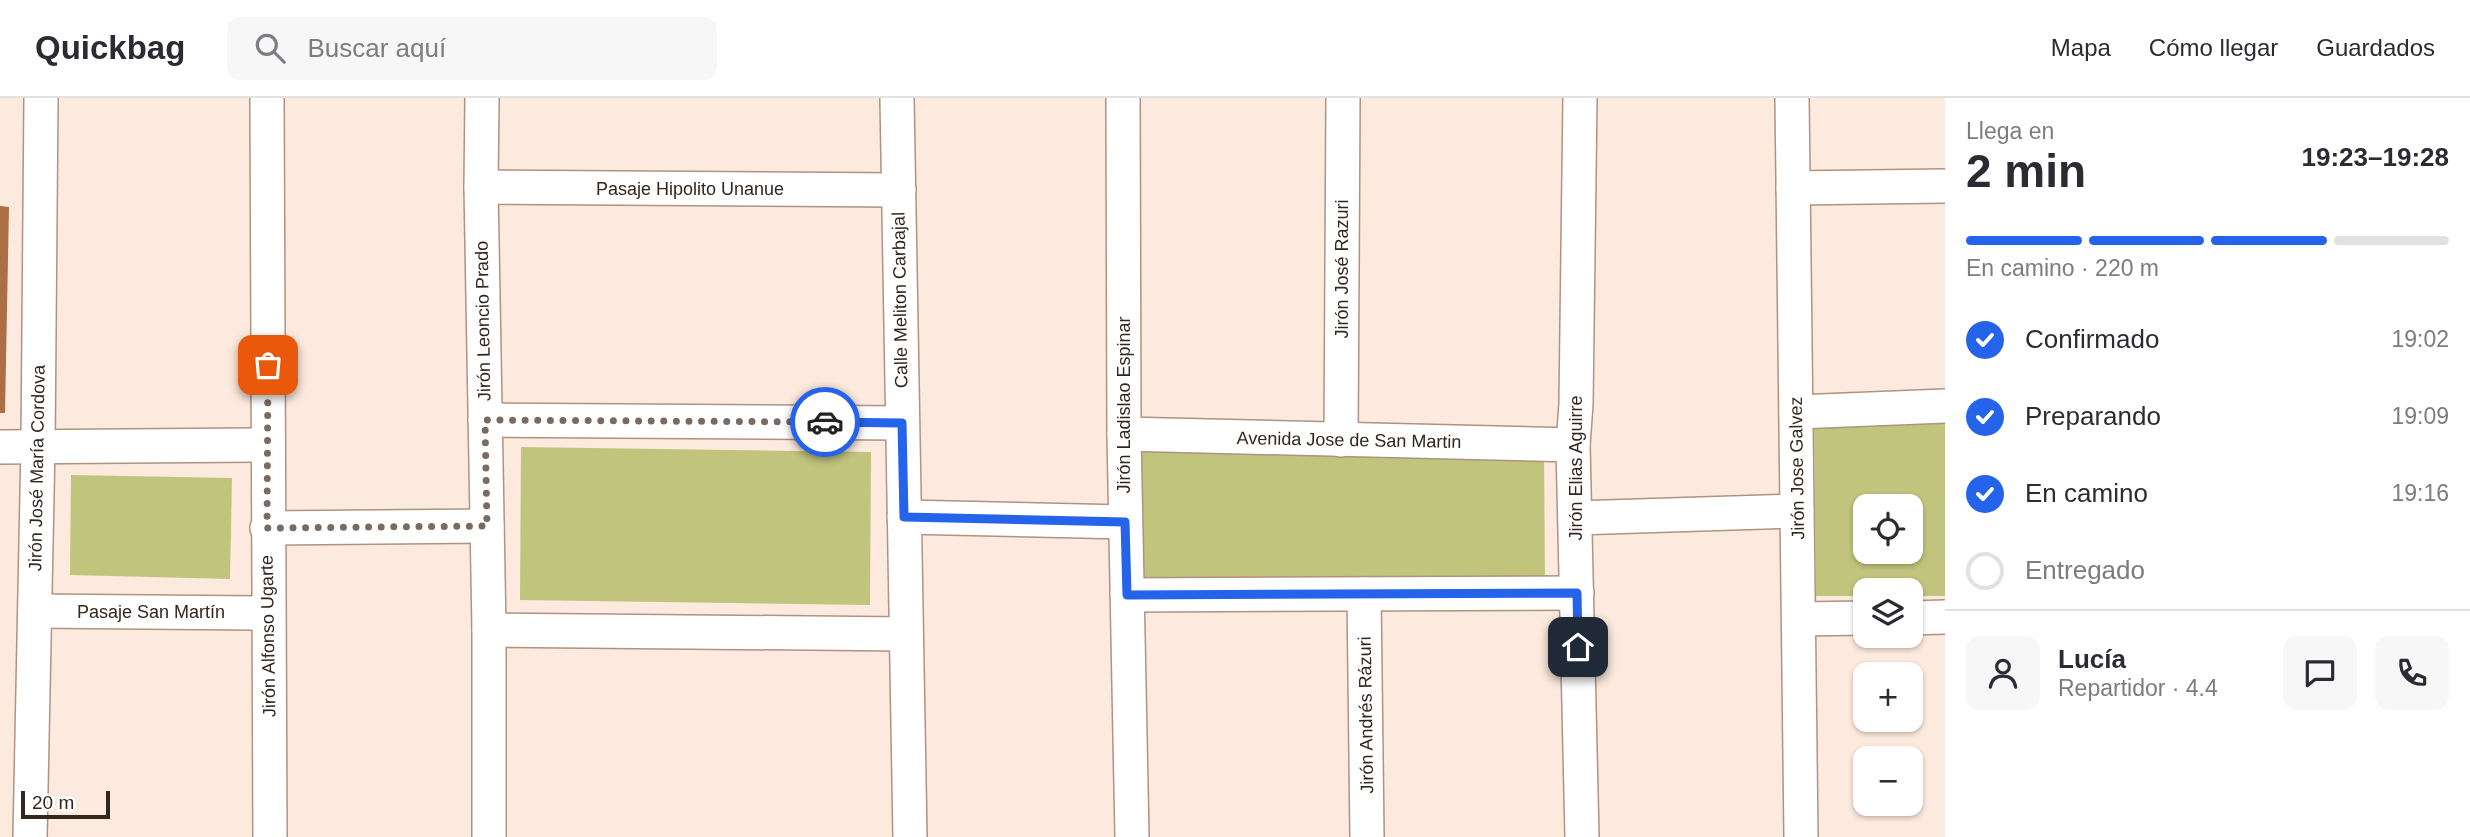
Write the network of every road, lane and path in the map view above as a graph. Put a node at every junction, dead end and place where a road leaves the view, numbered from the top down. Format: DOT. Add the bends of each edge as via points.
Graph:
graph roads {
  1 [pos="41,98"];
  2 [pos="267,98"];
  3 [pos="482,98"];
  4 [pos="897,98"];
  5 [pos="1124,98"];
  6 [pos="1343,98"];
  7 [pos="1580,98"];
  8 [pos="1792,98"];
  9 [pos="1945,186"];
  10 [pos="481,187"];
  11 [pos="1793,188"];
  12 [pos="899,190"];
  13 [pos="1945,406"];
  14 [pos="1796,412"];
  15 [pos="485,420"];
  16 [pos="902,423"];
  17 [pos="1124,434"];
  18 [pos="1341,440"];
  19 [pos="38,445"];
  20 [pos="268,445"];
  21 [pos="1573,445"];
  22 [pos="0,447"];
  23 [pos="1797,511"];
  24 [pos="904,517"];
  25 [pos="1575,518"];
  26 [pos="1125,522"];
  27 [pos="487,526"];
  28 [pos="267,528"];
  29 [pos="1577,593"];
  30 [pos="1364,594"];
  31 [pos="1127,595"];
  32 [pos="35,611"];
  33 [pos="268,613"];
  34 [pos="1853,618"];
  35 [pos="1923,618"];
  36 [pos="1945,618"];
  37 [pos="1800,619"];
  38 [pos="489,630"];
  39 [pos="906,634"];
  40 [pos="30,837"];
  41 [pos="270,837"];
  42 [pos="489,837"];
  43 [pos="910,837"];
  44 [pos="1132,837"];
  45 [pos="1367,837"];
  46 [pos="1582,837"];
  47 [pos="1801,837"];
  1 -- 19 [label="street, Jirón José María Cordova"];
  2 -- 20 [label="street, Jirón Alfonso Ugarte"];
  3 -- 10 [label="street, Jirón Leoncio Prado"];
  4 -- 12 [label="street, Calle Meliton Carbajal"];
  5 -- 17 [label="street, Jirón Ladislao Espinar"];
  6 -- 18 [label="street, Jirón José Razuri"];
  7 -- 21 [label="street, Jirón Elias Aguirre"];
  8 -- 11 [label="street, Jirón Jose Galvez"];
  9 -- 11 [label="street"];
  10 -- 12 [label="street, Pasaje Hipolito Unanue"];
  10 -- 15 [label="street, Jirón Leoncio Prado"];
  11 -- 14 [label="street, Jirón Jose Galvez"];
  12 -- 16 [label="street, Calle Meliton Carbajal"];
  13 -- 14 [label="street"];
  14 -- 23 [label="street, Jirón Jose Galvez"];
  15 -- 16 [label="street"];
  15 -- 27 [label="street, Jirón Leoncio Prado"];
  16 -- 24 [label="street, Calle Meliton Carbajal"];
  17 -- 18 [label="street, Avenida Jose de San Martin"];
  17 -- 26 [label="street, Jirón Ladislao Espinar"];
  18 -- 21 [label="street, Avenida Jose de San Martin"];
  19 -- 20 [label="street"];
  19 -- 22 [label="street"];
  19 -- 32 [label="street, Jirón José María Cordova"];
  20 -- 28 [label="street, Jirón Alfonso Ugarte"];
  21 -- 25 [label="street, Jirón Elias Aguirre"];
  23 -- 25 [label="street"];
  23 -- 37 [label="street, Jirón Jose Galvez"];
  24 -- 26 [label="street"];
  24 -- 39 [label="street, Calle Meliton Carbajal"];
  25 -- 29 [label="street, Jirón Elias Aguirre"];
  26 -- 31 [label="street, Jirón Ladislao Espinar"];
  27 -- 28 [label="street"];
  27 -- 38 [label="street, Jirón Leoncio Prado"];
  28 -- 33 [label="street, Jirón Alfonso Ugarte"];
  29 -- 30 [label="street"];
  29 -- 46 [label="street, Jirón Elias Aguirre"];
  30 -- 31 [label="street"];
  30 -- 45 [label="street, Jirón Andrés Rázuri"];
  31 -- 44 [label="street, Jirón Ladislao Espinar"];
  32 -- 33 [label="street, Pasaje San Martín"];
  32 -- 40 [label="street, Jirón José María Cordova"];
  33 -- 41 [label="street, Jirón Alfonso Ugarte"];
  34 -- 37 [label="street"];
  35 -- 36 [label="street"];
  37 -- 47 [label="street, Jirón Jose Galvez"];
  38 -- 39 [label="street"];
  38 -- 42 [label="street, Jirón Leoncio Prado"];
  39 -- 43 [label="street, Calle Meliton Carbajal"];
}
